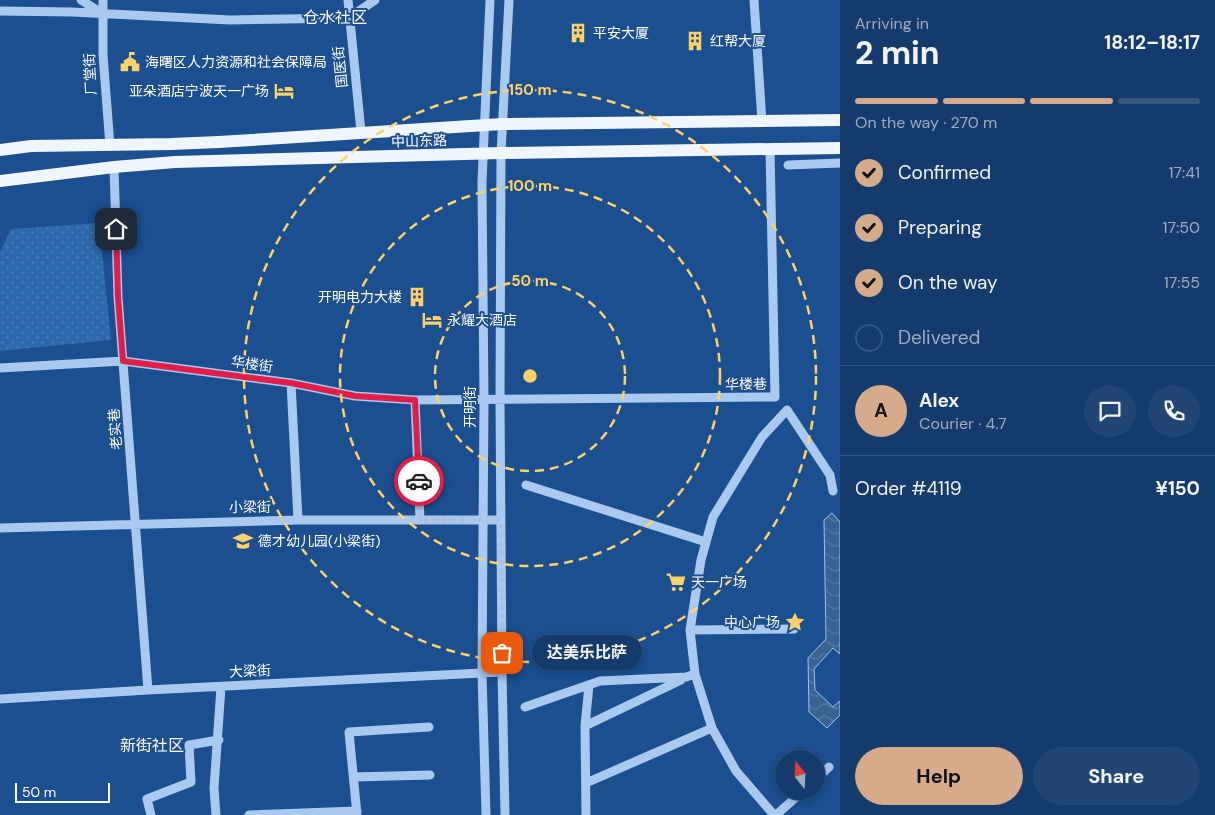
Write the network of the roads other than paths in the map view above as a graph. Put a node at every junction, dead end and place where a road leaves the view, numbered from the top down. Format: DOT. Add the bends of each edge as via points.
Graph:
graph roads {
  1 [pos="3,0"];
  2 [pos="80,0"];
  3 [pos="103,0"];
  4 [pos="348,0"];
  5 [pos="375,0"];
  6 [pos="490,0"];
  7 [pos="509,0"];
  8 [pos="754,0"];
  9 [pos="1,11"];
  10 [pos="102,14"];
  11 [pos="349,18"];
  12 [pos="840,120"];
  13 [pos="762,122"];
  14 [pos="502,124"];
  15 [pos="484,125"];
  16 [pos="361,132"];
  17 [pos="110,146"];
  18 [pos="840,148"];
  19 [pos="770,149"];
  20 [pos="0,150"];
  21 [pos="501,153"];
  22 [pos="482,154"];
  23 [pos="840,163"];
  24 [pos="788,165"];
  25 [pos="114,167"];
  26 [pos="0,181"];
  27 [pos="123,361"];
  28 [pos="0,368"];
  29 [pos="291,383"];
  30 [pos="484,399"];
  31 [pos="415,400"];
  32 [pos="500,400"];
  33 [pos="526,486"];
  34 [pos="833,491"];
  35 [pos="298,520"];
  36 [pos="420,520"];
  37 [pos="483,520"];
  38 [pos="501,520"];
  39 [pos="136,523"];
  40 [pos="0,528"];
  41 [pos="706,542"];
  42 [pos="794,629"];
  43 [pos="690,630"];
  44 [pos="502,672"];
  45 [pos="482,673"];
  46 [pos="690,675"];
  47 [pos="589,685"];
  48 [pos="221,687"];
  49 [pos="148,690"];
  50 [pos="0,699"];
  51 [pos="525,707"];
  52 [pos="585,726"];
  53 [pos="429,727"];
  54 [pos="712,728"];
  55 [pos="219,740"];
  56 [pos="829,766"];
  57 [pos="825,770"];
  58 [pos="430,775"];
  59 [pos="354,777"];
  60 [pos="586,783"];
  61 [pos="792,800"];
  62 [pos="357,813"];
  63 [pos="151,815"];
  64 [pos="216,815"];
  65 [pos="249,815"];
  66 [pos="486,815"];
  67 [pos="505,815"];
  68 [pos="586,815"];
  69 [pos="775,815"];
  1 -- 9 [label="street"];
  2 -- 10 [label="street"];
  3 -- 10 [label="street, 厂堂街"];
  4 -- 11 [label="street, 国医街"];
  5 -- 11 [label="street"];
  6 -- 15 [label="street, 开明街"];
  7 -- 14 [label="street"];
  8 -- 13 [label="street"];
  9 -- 10 [label="street"];
  10 -- 11 [label="street" via="230,20"];
  10 -- 17 [label="street, 厂堂街"];
  11 -- 16 [label="street, 国医街"];
  12 -- 13 [label="main road, 中山东路"];
  13 -- 14 [label="main road, 中山东路"];
  14 -- 15 [label="main road, 中山东路"];
  14 -- 21 [label="street"];
  15 -- 16 [label="main road, 中山东路"];
  15 -- 22 [label="street, 开明街"];
  16 -- 17 [label="main road, 中山东路"];
  17 -- 20 [label="main road, 中山东路" via="31,146"];
  18 -- 19 [label="main road, 中山东路"];
  19 -- 21 [label="main road, 中山东路"];
  19 -- 32 [label="street, 华楼巷" via="774,397"];
  21 -- 22 [label="main road, 中山东路"];
  21 -- 32 [label="street"];
  22 -- 25 [label="main road, 中山东路" via="175,162"];
  22 -- 30 [label="street, 开明街"];
  23 -- 24 [label="street"];
  25 -- 26 [label="main road, 中山东路"];
  25 -- 27 [label="street, 老实巷"];
  27 -- 28 [label="street, 华楼街"];
  27 -- 29 [label="street, 华楼街"];
  27 -- 39 [label="street, 老实巷"];
  29 -- 31 [label="street, 华楼街" via="355,396"];
  29 -- 35 [label="street"];
  30 -- 31 [label="street, 华楼街"];
  30 -- 32 [label="street, 华楼街"];
  30 -- 37 [label="street, 开明街"];
  31 -- 36 [label="street"];
  32 -- 38 [label="street"];
  33 -- 41 [label="street"];
  34 -- 41 [label="street" via="830,475 787,410 758,444 713,517"];
  35 -- 36 [label="street, 小梁街"];
  35 -- 39 [label="street, 小梁街"];
  36 -- 37 [label="street, 小梁街"];
  37 -- 38 [label="street, 小梁街"];
  37 -- 45 [label="street, 开明街"];
  38 -- 44 [label="street"];
  39 -- 40 [label="street, 小梁街"];
  39 -- 49 [label="street, 老实巷"];
  41 -- 43 [label="street"];
  42 -- 43 [label="street"];
  43 -- 46 [label="street"];
  44 -- 45 [label="street, 大梁街"];
  44 -- 67 [label="street"];
  45 -- 48 [label="street, 大梁街"];
  45 -- 66 [label="street, 开明街"];
  46 -- 47 [label="street" via="600,681"];
  46 -- 52 [label="street"];
  46 -- 54 [label="street"];
  47 -- 51 [label="street"];
  47 -- 52 [label="street"];
  48 -- 49 [label="street, 大梁街"];
  48 -- 55 [label="street"];
  49 -- 50 [label="street, 大梁街"];
  52 -- 60 [label="street"];
  53 -- 59 [label="street" via="349,732"];
  54 -- 60 [label="street"];
  54 -- 69 [label="street" via="736,771"];
  55 -- 63 [label="street" via="189,745 191,782 147,799"];
  55 -- 64 [label="street" via="214,788"];
  56 -- 57 [label="street"];
  58 -- 59 [label="street"];
  59 -- 62 [label="street"];
  60 -- 68 [label="street"];
  61 -- 69 [label="street"];
  62 -- 65 [label="street"];
}
